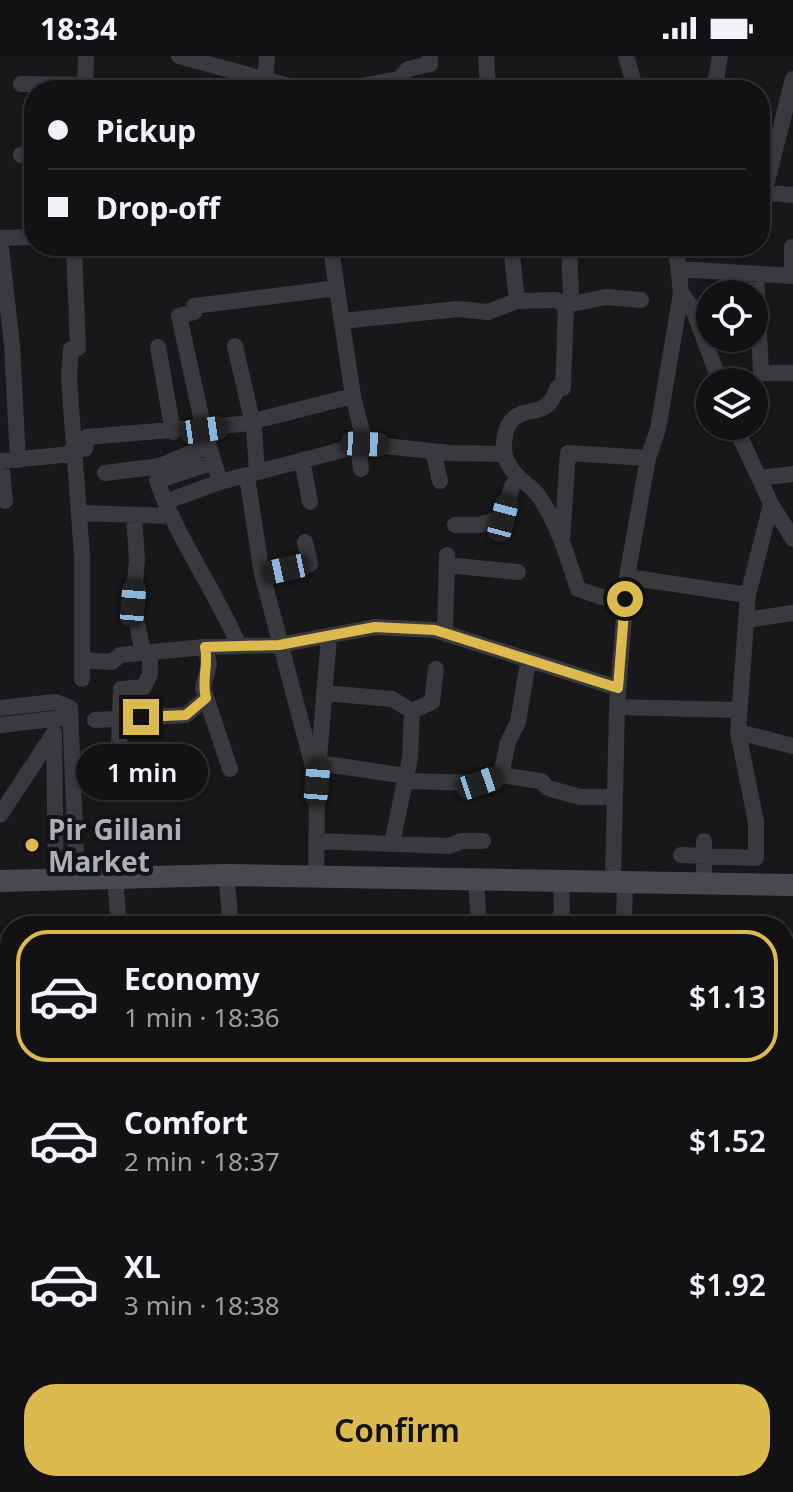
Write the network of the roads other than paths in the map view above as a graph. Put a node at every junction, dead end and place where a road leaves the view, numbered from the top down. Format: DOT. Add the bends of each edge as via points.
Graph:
graph roads {
  1 [pos="86,56"];
  2 [pos="267,56"];
  3 [pos="430,56"];
  4 [pos="486,56"];
  5 [pos="626,56"];
  6 [pos="720,56"];
  7 [pos="184,57"];
  8 [pos="793,79"];
  9 [pos="85,80"];
  10 [pos="259,80"];
  11 [pos="265,80"];
  12 [pos="393,80"];
  13 [pos="488,80"];
  14 [pos="633,80"];
  15 [pos="716,80"];
  16 [pos="21,84"];
  17 [pos="24,84"];
  18 [pos="770,163"];
  19 [pos="770,193"];
  20 [pos="793,195"];
  21 [pos="24,238"];
  22 [pos="0,239"];
  23 [pos="792,247"];
  24 [pos="74,256"];
  25 [pos="332,256"];
  26 [pos="512,256"];
  27 [pos="569,256"];
  28 [pos="677,256"];
  29 [pos="679,269"];
  30 [pos="756,274"];
  31 [pos="337,288"];
  32 [pos="681,293"];
  33 [pos="641,300"];
  34 [pos="517,301"];
  35 [pos="566,305"];
  36 [pos="342,321"];
  37 [pos="235,346"];
  38 [pos="158,347"];
  39 [pos="715,368"];
  40 [pos="793,373"];
  41 [pos="353,396"];
  42 [pos="251,419"];
  43 [pos="173,432"];
  44 [pos="741,440"];
  45 [pos="361,445"];
  46 [pos="209,446"];
  47 [pos="72,451"];
  48 [pos="433,451"];
  49 [pos="504,454"];
  50 [pos="648,458"];
  51 [pos="6,460"];
  52 [pos="302,460"];
  53 [pos="361,469"];
  54 [pos="105,473"];
  55 [pos="793,474"];
  56 [pos="252,475"];
  57 [pos="759,478"];
  58 [pos="517,480"];
  59 [pos="440,481"];
  60 [pos="220,482"];
  61 [pos="5,501"];
  62 [pos="310,502"];
  63 [pos="771,504"];
  64 [pos="168,509"];
  65 [pos="79,513"];
  66 [pos="134,517"];
  67 [pos="455,525"];
  68 [pos="793,539"];
  69 [pos="561,540"];
  70 [pos="305,542"];
  71 [pos="518,572"];
  72 [pos="262,574"];
  73 [pos="627,577"];
  74 [pos="748,595"];
  75 [pos="625,599"];
  76 [pos="793,613"];
  77 [pos="746,620"];
  78 [pos="445,634"];
  79 [pos="329,637"];
  80 [pos="279,645"];
  81 [pos="239,646"];
  82 [pos="205,647"];
  83 [pos="146,653"];
  84 [pos="82,660"];
  85 [pos="528,662"];
  86 [pos="436,669"];
  87 [pos="82,679"];
  88 [pos="618,688"];
  89 [pos="324,693"];
  90 [pos="206,698"];
  91 [pos="617,707"];
  92 [pos="0,708"];
  93 [pos="739,710"];
  94 [pos="412,711"];
  95 [pos="119,719"];
  96 [pos="62,720"];
  97 [pos="95,720"];
  98 [pos="0,725"];
  99 [pos="738,732"];
  100 [pos="793,746"];
  101 [pos="119,747"];
  102 [pos="319,763"];
  103 [pos="230,769"];
  104 [pos="501,775"];
  105 [pos="406,778"];
  106 [pos="317,782"];
  107 [pos="614,797"];
  108 [pos="0,815"];
  109 [pos="316,841"];
  110 [pos="483,841"];
  111 [pos="392,843"];
  112 [pos="704,848"];
  113 [pos="681,855"];
  114 [pos="745,858"];
  115 [pos="226,875"];
  116 [pos="115,877"];
  117 [pos="316,877"];
  118 [pos="66,879"];
  119 [pos="0,881"];
  120 [pos="476,881"];
  121 [pos="619,882"];
  122 [pos="561,883"];
  123 [pos="704,884"];
  124 [pos="745,884"];
  125 [pos="793,885"];
  126 [pos="118,916"];
  127 [pos="230,916"];
  128 [pos="478,916"];
  129 [pos="560,916"];
  130 [pos="623,916"];
  1 -- 9 [label="street"];
  2 -- 11 [label="street"];
  3 -- 12 [label="street" via="430,64 408,69"];
  4 -- 13 [label="street"];
  5 -- 14 [label="street"];
  6 -- 15 [label="street"];
  7 -- 10 [label="street"];
  8 -- 18 [label="street"];
  16 -- 17 [label="street"];
  19 -- 20 [label="street"];
  21 -- 22 [label="street"];
  22 -- 51 [label="street" via="12,345"];
  23 -- 30 [label="street" via="792,276"];
  24 -- 47 [label="street" via="78,348 71,349 69,378"];
  25 -- 31 [label="street"];
  26 -- 34 [label="street"];
  27 -- 35 [label="street" via="571,297"];
  28 -- 29 [label="street"];
  29 -- 30 [label="street"];
  29 -- 32 [label="street"];
  30 -- 40 [label="street" via="761,373"];
  31 -- 36 [label="street"];
  31 -- 46 [label="street" via="194,306 194,312 179,316"];
  32 -- 39 [label="street" via="692,307"];
  32 -- 50 [label="street" via="658,429"];
  33 -- 35 [label="street" via="606,297"];
  34 -- 35 [label="street" via="556,300"];
  34 -- 36 [label="street" via="488,312 458,309"];
  35 -- 49 [label="street" via="563,388 557,388 547,408 518,415 508,425"];
  36 -- 41 [label="street"];
  37 -- 42 [label="street"];
  38 -- 43 [label="street"];
  41 -- 42 [label="street"];
  41 -- 45 [label="street"];
  42 -- 46 [label="street"];
  42 -- 56 [label="street"];
  43 -- 46 [label="street"];
  43 -- 47 [label="street" via="87,437 85,449"];
  44 -- 57 [label="street"];
  45 -- 48 [label="street"];
  45 -- 52 [label="street"];
  45 -- 53 [label="street"];
  46 -- 54 [label="street" via="160,466"];
  46 -- 60 [label="street"];
  46 -- 64 [label="street" via="157,481"];
  47 -- 51 [label="street"];
  47 -- 65 [label="street"];
  48 -- 49 [label="street"];
  48 -- 59 [label="street"];
  49 -- 58 [label="street"];
  50 -- 69 [label="street" via="568,453"];
  50 -- 73 [label="street"];
  51 -- 61 [label="street"];
  52 -- 56 [label="street"];
  52 -- 62 [label="street"];
  55 -- 57 [label="street"];
  56 -- 60 [label="street"];
  56 -- 72 [label="street"];
  57 -- 63 [label="street"];
  58 -- 67 [label="street" via="503,518"];
  58 -- 69 [label="street" via="536,492"];
  60 -- 64 [label="street"];
  63 -- 68 [label="street"];
  63 -- 74 [label="street"];
  64 -- 66 [label="street"];
  64 -- 81 [label="street"];
  65 -- 66 [label="street"];
  65 -- 84 [label="street"];
  66 -- 83 [label="street" via="133,603"];
  69 -- 75 [label="street" via="578,589"];
  70 -- 72 [label="street" via="310,564"];
  71 -- 78 [label="street" via="447,560"];
  72 -- 80 [label="street"];
  73 -- 74 [label="street"];
  73 -- 75 [label="street"];
  74 -- 77 [label="street"];
  75 -- 88 [label="street"];
  76 -- 77 [label="street"];
  77 -- 93 [label="street"];
  78 -- 79 [label="street" via="375,627"];
  78 -- 85 [label="street"];
  79 -- 80 [label="street"];
  79 -- 89 [label="street"];
  80 -- 81 [label="street"];
  80 -- 106 [label="street"];
  81 -- 82 [label="street"];
  82 -- 83 [label="street"];
  82 -- 90 [label="street"];
  83 -- 84 [label="street" via="120,655 112,662"];
  83 -- 95 [label="street" via="150,674 144,687 121,689"];
  84 -- 87 [label="street"];
  85 -- 88 [label="street"];
  85 -- 104 [label="street" via="518,722"];
  86 -- 94 [label="street" via="432,702"];
  88 -- 91 [label="street"];
  89 -- 94 [label="street" via="392,699"];
  89 -- 102 [label="street"];
  90 -- 95 [label="street" via="186,715"];
  90 -- 103 [label="street"];
  91 -- 93 [label="street"];
  91 -- 107 [label="street"];
  92 -- 96 [label="street" via="55,702"];
  93 -- 99 [label="street"];
  94 -- 105 [label="street"];
  95 -- 97 [label="street"];
  95 -- 101 [label="street"];
  96 -- 98 [label="street"];
  96 -- 108 [label="street"];
  96 -- 118 [label="street"];
  96 -- 118 [label="street"];
  99 -- 100 [label="street"];
  99 -- 114 [label="street" via="756,822 756,858"];
  102 -- 105 [label="street"];
  102 -- 106 [label="street"];
  104 -- 105 [label="street" via="480,783"];
  104 -- 107 [label="street" via="541,781 580,797"];
  105 -- 111 [label="street"];
  106 -- 109 [label="street"];
  107 -- 121 [label="street"];
  109 -- 111 [label="street"];
  109 -- 117 [label="street"];
  110 -- 111 [label="street" via="449,846"];
  112 -- 113 [label="street"];
  112 -- 114 [label="street" via="723,859"];
  112 -- 123 [label="street"];
  114 -- 124 [label="street"];
  115 -- 116 [label="main road"];
  115 -- 117 [label="main road"];
  115 -- 127 [label="street"];
  116 -- 118 [label="main road"];
  116 -- 126 [label="street"];
  117 -- 120 [label="main road"];
  118 -- 119 [label="main road"];
  120 -- 122 [label="main road"];
  120 -- 128 [label="street"];
  121 -- 122 [label="main road"];
  121 -- 123 [label="main road"];
  121 -- 130 [label="street"];
  122 -- 129 [label="street"];
  123 -- 124 [label="main road"];
  124 -- 125 [label="main road"];
}
